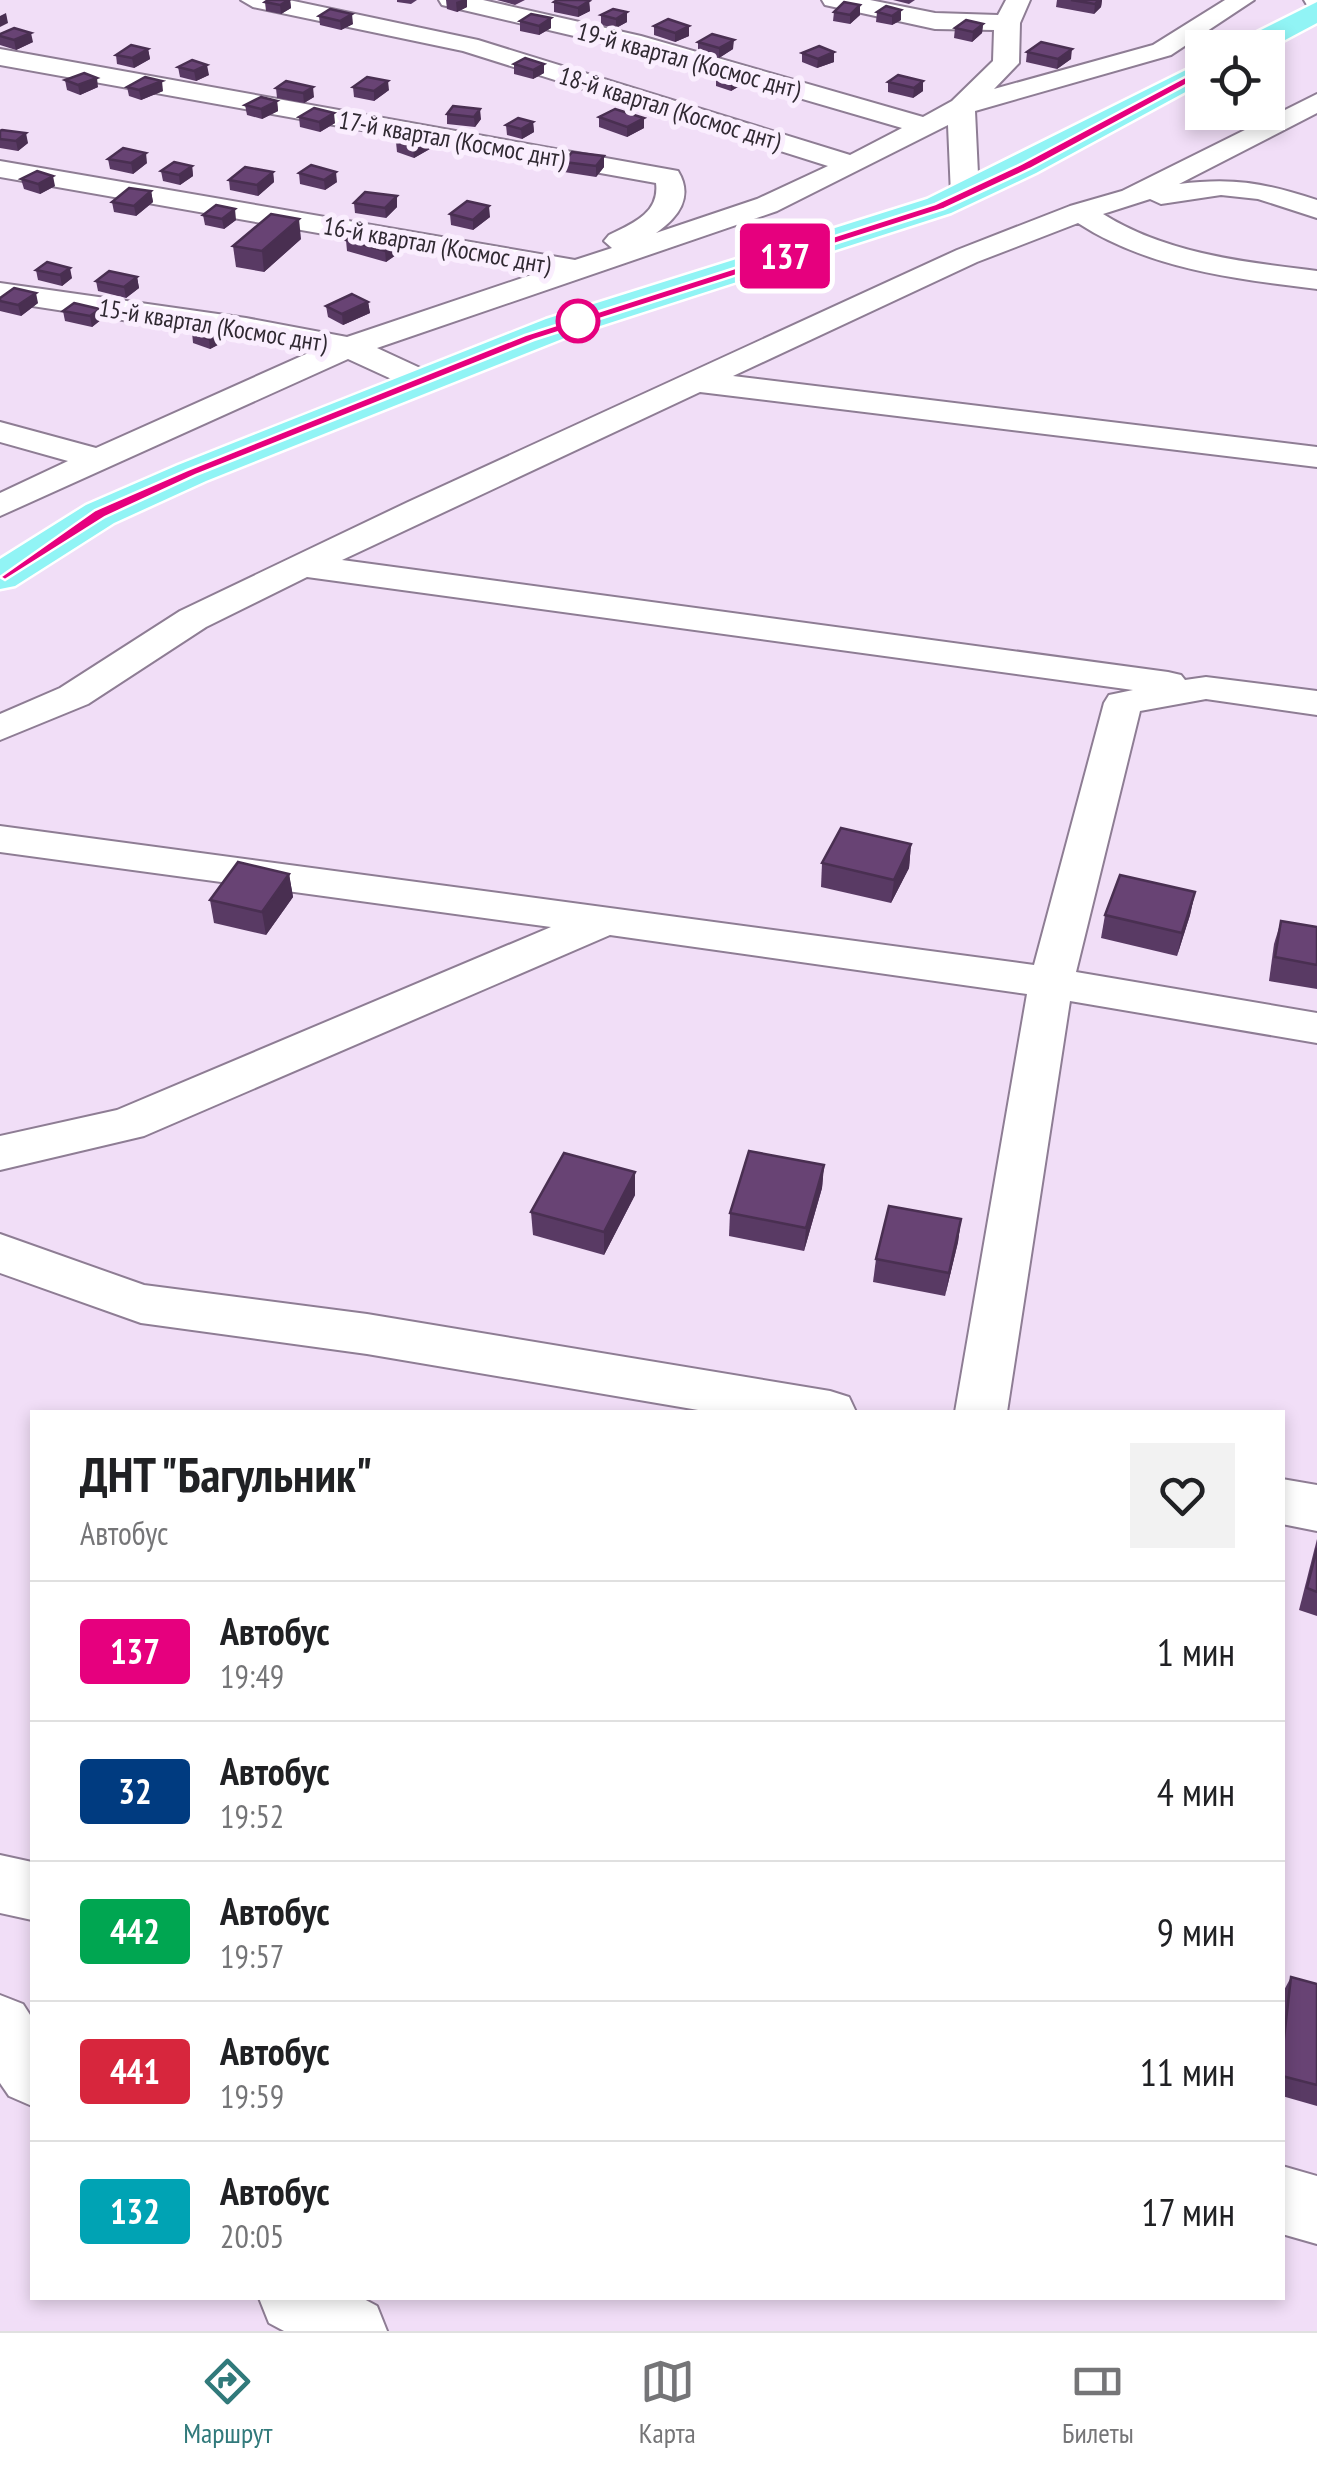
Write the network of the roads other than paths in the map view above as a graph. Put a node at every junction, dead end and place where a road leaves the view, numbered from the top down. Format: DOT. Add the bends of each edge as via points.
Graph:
graph roads {
  1 [pos="253,0"];
  2 [pos="451,0"];
  3 [pos="834,0"];
  4 [pos="1242,0"];
  5 [pos="1013,11"];
  6 [pos="1317,11"];
  7 [pos="1281,30"];
  8 [pos="0,57"];
  9 [pos="1185,80"];
  10 [pos="1317,102"];
  11 [pos="960,107"];
  12 [pos="925,126"];
  13 [pos="1227,150"];
  14 [pos="853,166"];
  15 [pos="0,169"];
  16 [pos="1262,191"];
  17 [pos="965,196"];
  18 [pos="1132,198"];
  19 [pos="1317,208"];
  20 [pos="1080,212"];
  21 [pos="568,268"];
  22 [pos="1317,280"];
  23 [pos="0,292"];
  24 [pos="350,346"];
  25 [pos="420,380"];
  26 [pos="692,381"];
  27 [pos="0,432"];
  28 [pos="1317,457"];
  29 [pos="98,459"];
  30 [pos="0,506"];
  31 [pos="303,566"];
  32 [pos="0,578"];
  33 [pos="1206,688"];
  34 [pos="1317,704"];
  35 [pos="0,728"];
  36 [pos="0,838"];
  37 [pos="604,921"];
  38 [pos="1051,983"];
  39 [pos="1317,1028"];
  40 [pos="0,1153"];
  41 [pos="0,1253"];
  42 [pos="818,1410"];
  43 [pos="982,1410"];
  44 [pos="1285,1502"];
  45 [pos="1317,1508"];
  46 [pos="0,1884"];
  47 [pos="30,1891"];
  48 [pos="0,2027"];
  49 [pos="30,2070"];
  50 [pos="1285,2201"];
  51 [pos="1317,2210"];
  52 [pos="298,2300"];
  53 [pos="352,2331"];
  1 -- 14 [label="street, 18-й квартал (Космос днт)" via="469,46"];
  2 -- 12 [label="street, 19-й квартал (Космос днт)" via="641,44"];
  3 -- 5 [label="street" via="935,22"];
  4 -- 11 [label="street" via="1162,50"];
  5 -- 11 [label="street" via="1006,63"];
  6 -- 7 [label="main road"];
  8 -- 21 [label="street, 17-й квартал (Космос днт)" via="668,177 666,214"];
  9 -- 17 [label="main road"];
  10 -- 13 [label="street"];
  11 -- 12 [label="street"];
  11 -- 17 [label="street"];
  12 -- 14 [label="street"];
  13 -- 16 [label="street" via="1236,172"];
  13 -- 18 [label="street"];
  14 -- 21 [label="street" via="767,205"];
  15 -- 21 [label="street, 16-й квартал (Космос днт)"];
  16 -- 18 [label="street" via="1221,187"];
  16 -- 19 [label="street"];
  17 -- 25 [label="main road" via="559,327"];
  18 -- 20 [label="street"];
  20 -- 22 [label="street" via="1134,244 1172,255"];
  20 -- 26 [label="street"];
  21 -- 24 [label="street"];
  23 -- 24 [label="street, 15-й квартал (Космос днт)"];
  24 -- 25 [label="street, 15-й квартал (Космос днт)"];
  24 -- 29 [label="street"];
  25 -- 32 [label="main road" via="100,514"];
  26 -- 28 [label="street"];
  26 -- 31 [label="street"];
  27 -- 29 [label="street"];
  29 -- 30 [label="street"];
  31 -- 33 [label="street"];
  31 -- 35 [label="street" via="194,619 74,696"];
  33 -- 34 [label="street"];
  33 -- 38 [label="street" via="1123,702"];
  36 -- 37 [label="street"];
  37 -- 38 [label="street"];
  37 -- 40 [label="street" via="127,1124"];
  38 -- 39 [label="street"];
  38 -- 43 [label="street"];
  41 -- 42 [label="street" via="140,1304 367,1334"];
  44 -- 45 [label="street"];
  46 -- 47 [label="street"];
  48 -- 49 [label="street"];
  50 -- 51 [label="street"];
  52 -- 53 [label="street"];
}
